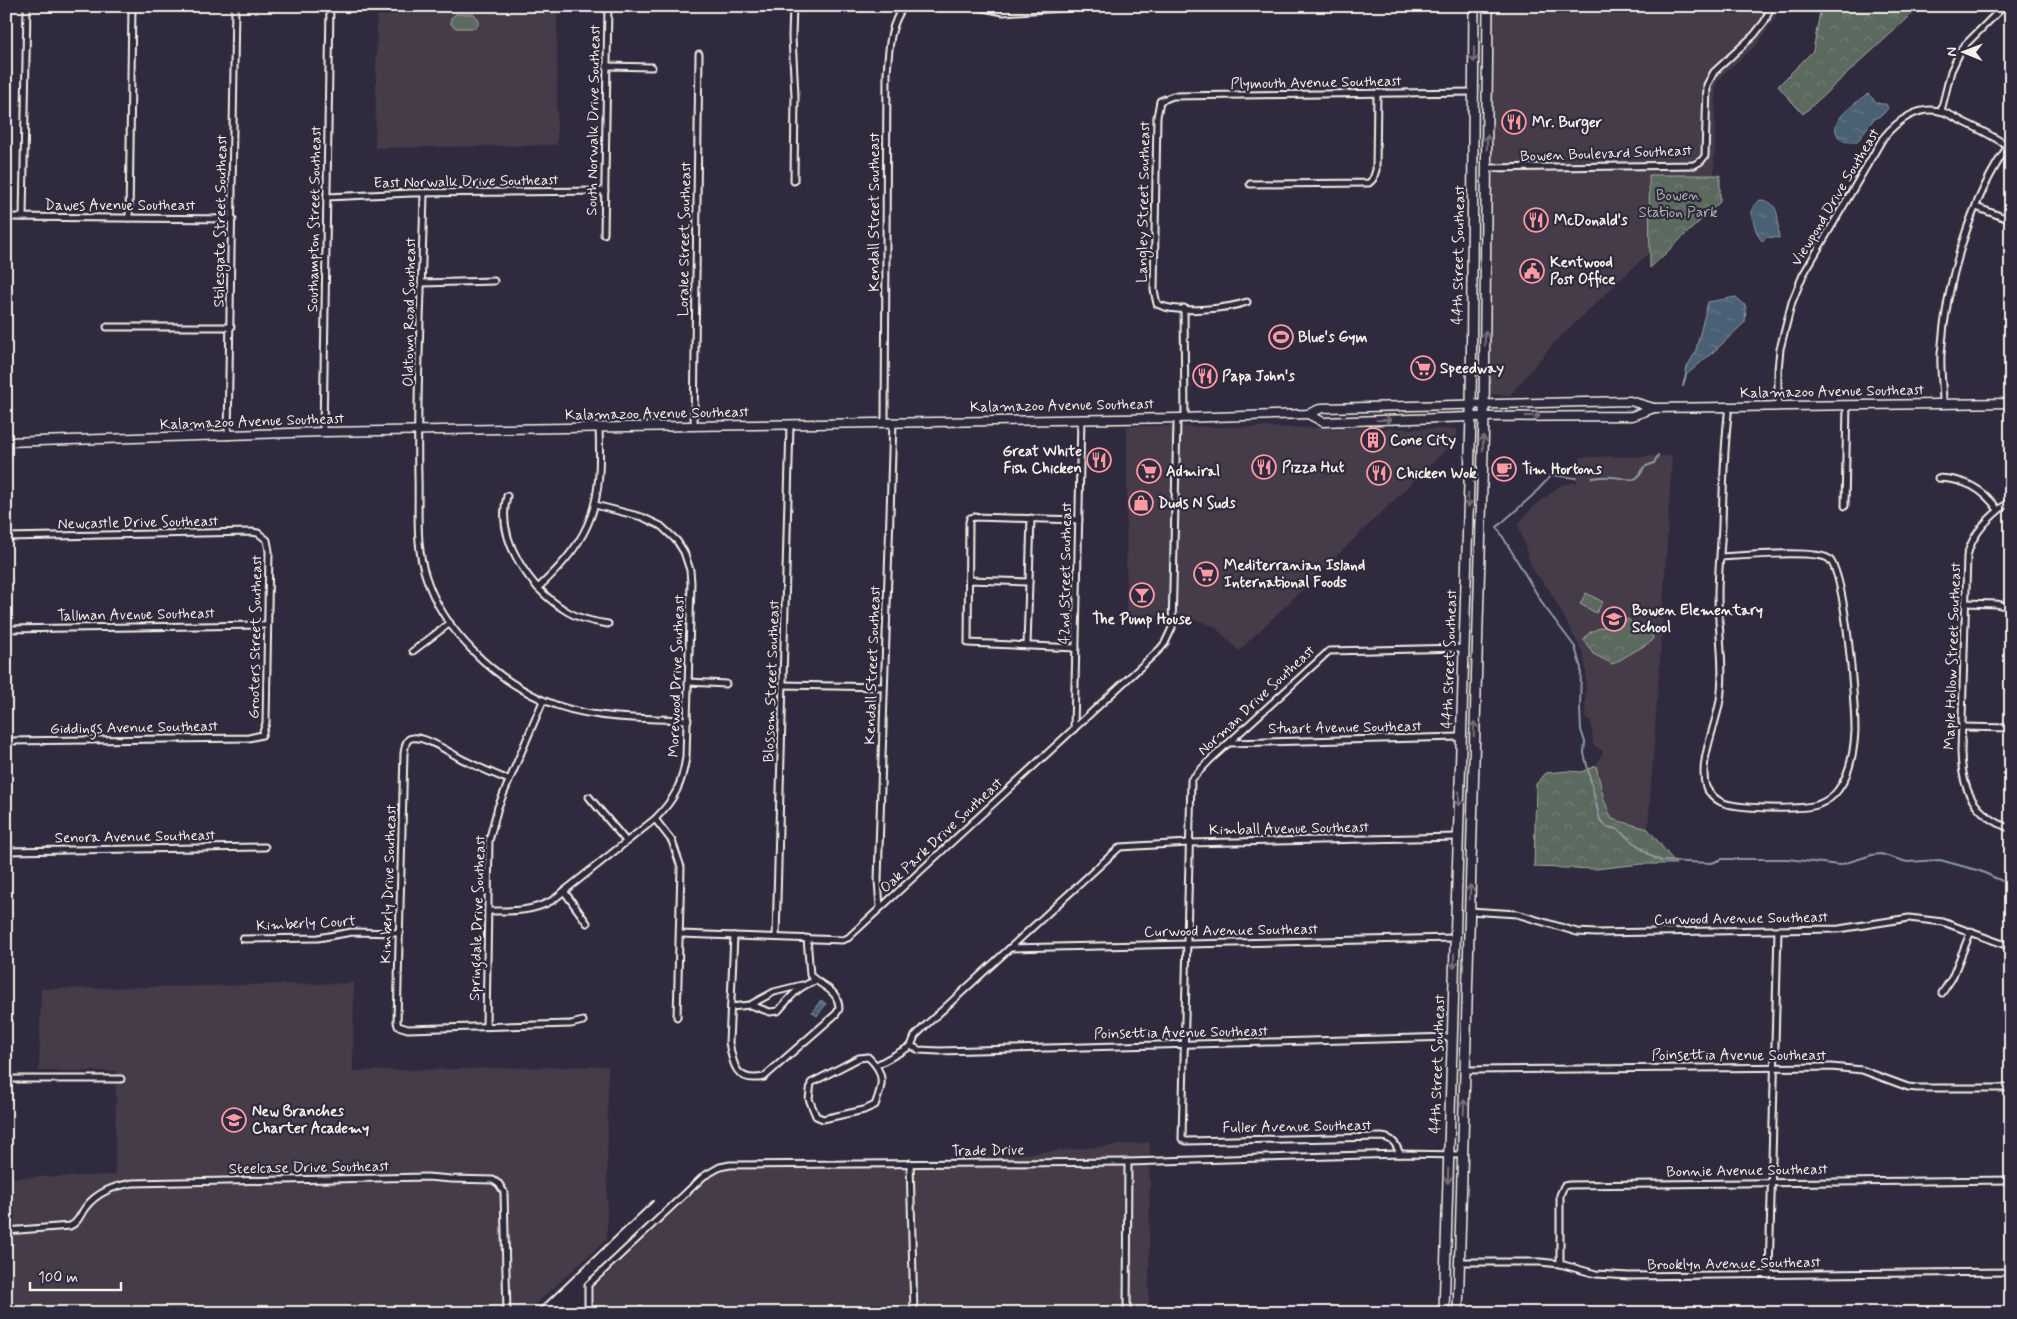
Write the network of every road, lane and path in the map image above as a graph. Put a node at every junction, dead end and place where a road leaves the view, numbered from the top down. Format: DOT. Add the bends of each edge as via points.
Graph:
graph roads {
  1 [pos="27,6"];
  2 [pos="132,6"];
  3 [pos="235,6"];
  4 [pos="330,6"];
  5 [pos="608,6"];
  6 [pos="793,6"];
  7 [pos="904,6"];
  8 [pos="974,6"];
  9 [pos="1093,6"];
  10 [pos="1250,6"];
  11 [pos="1295,6"];
  12 [pos="1474,6"];
  13 [pos="1488,6"];
  14 [pos="1771,6"];
  15 [pos="2004,6"];
  16 [pos="699,54"];
  17 [pos="607,66"];
  18 [pos="652,67"];
  19 [pos="1474,92"];
  20 [pos="1377,93"];
  21 [pos="1160,101"];
  22 [pos="1941,112"];
  23 [pos="2010,144"];
  24 [pos="1473,146"];
  25 [pos="1487,168"];
  26 [pos="794,181"];
  27 [pos="1250,184"];
  28 [pos="1473,190"];
  29 [pos="605,191"];
  30 [pos="424,193"];
  31 [pos="327,197"];
  32 [pos="1976,207"];
  33 [pos="1486,208"];
  34 [pos="6,217"];
  35 [pos="24,217"];
  36 [pos="129,218"];
  37 [pos="233,219"];
  38 [pos="2011,220"];
  39 [pos="604,234"];
  40 [pos="494,281"];
  41 [pos="422,283"];
  42 [pos="1247,302"];
  43 [pos="1184,308"];
  44 [pos="107,326"];
  45 [pos="231,328"];
  46 [pos="1618,402"];
  47 [pos="2011,403"];
  48 [pos="1484,404"];
  49 [pos="1943,404"];
  50 [pos="1471,405"];
  51 [pos="1847,405"];
  52 [pos="1729,406"];
  53 [pos="1778,406"];
  54 [pos="1351,407"];
  55 [pos="1654,408"];
  56 [pos="1308,414"];
  57 [pos="1471,416"];
  58 [pos="1599,416"];
  59 [pos="1182,417"];
  60 [pos="1484,417"];
  61 [pos="1081,419"];
  62 [pos="889,422"];
  63 [pos="1335,422"];
  64 [pos="694,425"];
  65 [pos="790,425"];
  66 [pos="599,428"];
  67 [pos="418,431"];
  68 [pos="323,432"];
  69 [pos="228,436"];
  70 [pos="6,442"];
  71 [pos="1938,478"];
  72 [pos="507,496"];
  73 [pos="2011,500"];
  74 [pos="595,505"];
  75 [pos="1845,506"];
  76 [pos="1998,510"];
  77 [pos="1031,518"];
  78 [pos="1079,520"];
  79 [pos="6,537"];
  80 [pos="267,540"];
  81 [pos="1467,540"];
  82 [pos="1479,556"];
  83 [pos="1720,557"];
  84 [pos="968,580"];
  85 [pos="1029,582"];
  86 [pos="538,588"];
  87 [pos="1965,603"];
  88 [pos="2011,607"];
  89 [pos="450,623"];
  90 [pos="608,624"];
  91 [pos="1464,624"];
  92 [pos="267,625"];
  93 [pos="6,629"];
  94 [pos="1477,642"];
  95 [pos="1027,646"];
  96 [pos="1076,648"];
  97 [pos="1463,648"];
  98 [pos="413,651"];
  99 [pos="1476,665"];
  100 [pos="689,682"];
  101 [pos="726,684"];
  102 [pos="783,685"];
  103 [pos="884,687"];
  104 [pos="543,701"];
  105 [pos="688,720"];
  106 [pos="1962,727"];
  107 [pos="1074,728"];
  108 [pos="2011,728"];
  109 [pos="262,734"];
  110 [pos="1460,737"];
  111 [pos="6,741"];
  112 [pos="1230,743"];
  113 [pos="1460,762"];
  114 [pos="1473,777"];
  115 [pos="508,780"];
  116 [pos="589,797"];
  117 [pos="655,819"];
  118 [pos="2011,829"];
  119 [pos="1458,838"];
  120 [pos="626,841"];
  121 [pos="1189,843"];
  122 [pos="265,847"];
  123 [pos="6,851"];
  124 [pos="1456,888"];
  125 [pos="564,891"];
  126 [pos="880,908"];
  127 [pos="488,911"];
  128 [pos="1469,911"];
  129 [pos="588,923"];
  130 [pos="1778,930"];
  131 [pos="1971,931"];
  132 [pos="400,933"];
  133 [pos="680,934"];
  134 [pos="734,936"];
  135 [pos="776,937"];
  136 [pos="243,938"];
  137 [pos="807,938"];
  138 [pos="1454,938"];
  139 [pos="1186,944"];
  140 [pos="2011,946"];
  141 [pos="1009,948"];
  142 [pos="1468,955"];
  143 [pos="816,981"];
  144 [pos="805,984"];
  145 [pos="1942,993"];
  146 [pos="750,1005"];
  147 [pos="731,1007"];
  148 [pos="677,1017"];
  149 [pos="583,1021"];
  150 [pos="486,1026"];
  151 [pos="1452,1037"];
  152 [pos="1183,1044"];
  153 [pos="911,1046"];
  154 [pos="1452,1049"];
  155 [pos="877,1065"];
  156 [pos="1774,1067"];
  157 [pos="1465,1070"];
  158 [pos="6,1079"];
  159 [pos="121,1079"];
  160 [pos="2011,1088"];
  161 [pos="1400,1154"];
  162 [pos="1448,1155"];
  163 [pos="1462,1155"];
  164 [pos="1128,1162"];
  165 [pos="910,1163"];
  166 [pos="2011,1180"];
  167 [pos="1770,1184"];
  168 [pos="6,1231"];
  169 [pos="1459,1262"];
  170 [pos="1560,1264"];
  171 [pos="2011,1272"];
  172 [pos="1769,1275"];
  173 [pos="507,1313"];
  174 [pos="588,1313"];
  175 [pos="914,1313"];
  176 [pos="1127,1313"];
  177 [pos="1444,1313"];
  178 [pos="1458,1313"];
  1 -- 35 [label="street"];
  2 -- 36 [label="street"];
  3 -- 37 [label="street, Stilesgate Street Southeast"];
  4 -- 31 [label="street, Southampton Street Southeast"];
  5 -- 17 [label="street, South Norwalk Drive Southeast"];
  6 -- 26 [label="street"];
  7 -- 62 [label="street, Kendall Street Southeast" via="890,35 888,64"];
  8 -- 9 [label="street" via="1003,12"];
  10 -- 11 [label="street"];
  12 -- 19 [label="main road, 44th Street Southeast, one-way"];
  25 -- 13 [label="main road, 44th Street Southeast, one-way"];
  14 -- 25 [label="street, Bowen Boulevard Southeast" via="1754,35 1710,79 1706,95 1705,156 1694,165"];
  15 -- 22 [label="street" via="1962,48 1951,72"];
  16 -- 64 [label="street, Loralee Street Southeast"];
  17 -- 18 [label="street"];
  17 -- 29 [label="street, South Norwalk Drive Southeast"];
  19 -- 20 [label="street, Plymouth Avenue Southeast"];
  19 -- 24 [label="main road, 44th Street Southeast"];
  20 -- 21 [label="street, Plymouth Avenue Southeast" via="1173,96"];
  20 -- 27 [label="street" via="1376,170 1369,183"];
  21 -- 43 [label="street, Langley Street Southeast" via="1154,290 1157,304"];
  22 -- 23 [label="street, Viewpond Drive Southeast"];
  22 -- 53 [label="street, Viewpond Drive Southeast" via="1923,111 1909,115 1890,129 1803,275 1780,349"];
  23 -- 32 [label="street"];
  24 -- 25 [label="main road" via="1478,163"];
  24 -- 28 [label="main road, 44th Street Southeast"];
  25 -- 33 [label="main road, 44th Street Southeast"];
  28 -- 33 [label="main road" via="1482,198"];
  28 -- 50 [label="main road, 44th Street Southeast"];
  29 -- 30 [label="street, East Norwalk Drive Southeast"];
  29 -- 39 [label="street, South Norwalk Drive Southeast"];
  30 -- 31 [label="street, East Norwalk Drive Southeast"];
  30 -- 41 [label="street, Oldtown Road Southeast"];
  31 -- 68 [label="street, Southampton Street Southeast"];
  32 -- 38 [label="street"];
  32 -- 49 [label="street" via="1953,278 1944,324 1941,357"];
  48 -- 33 [label="main road, 44th Street Southeast, one-way"];
  34 -- 35 [label="street, Dawes Avenue Southeast"];
  35 -- 36 [label="street, Dawes Avenue Southeast"];
  36 -- 37 [label="street, Dawes Avenue Southeast"];
  37 -- 45 [label="street, Stilesgate Street Southeast"];
  40 -- 41 [label="street"];
  41 -- 67 [label="street, Oldtown Road Southeast"];
  42 -- 43 [label="street"];
  43 -- 59 [label="street"];
  44 -- 45 [label="street"];
  45 -- 69 [label="street, Stilesgate Street Southeast"];
  46 -- 48 [label="main road, Kalamazoo Avenue Southeast"];
  46 -- 55 [label="main road, Kalamazoo Avenue Southeast" via="1631,401"];
  46 -- 58 [label="main road" via="1616,412"];
  47 -- 49 [label="main road, Kalamazoo Avenue Southeast"];
  48 -- 50 [label="main road, Kalamazoo Avenue Southeast"];
  48 -- 60 [label="main road, 44th Street Southeast"];
  49 -- 51 [label="main road, Kalamazoo Avenue Southeast"];
  50 -- 54 [label="main road, Kalamazoo Avenue Southeast"];
  50 -- 57 [label="main road, 44th Street Southeast"];
  51 -- 53 [label="main road, Kalamazoo Avenue Southeast"];
  51 -- 75 [label="street"];
  52 -- 53 [label="main road, Kalamazoo Avenue Southeast"];
  52 -- 55 [label="main road, Kalamazoo Avenue Southeast"];
  52 -- 83 [label="street"];
  54 -- 56 [label="main road, Kalamazoo Avenue Southeast" via="1322,408"];
  54 -- 63 [label="main road" via="1335,414"];
  55 -- 58 [label="main road, Kalamazoo Avenue Southeast" via="1632,416"];
  56 -- 59 [label="main road, Kalamazoo Avenue Southeast"];
  56 -- 63 [label="main road, Kalamazoo Avenue Southeast" via="1323,422"];
  57 -- 60 [label="main road, Kalamazoo Avenue Southeast"];
  63 -- 57 [label="main road, Kalamazoo Avenue Southeast, one-way"];
  57 -- 81 [label="main road, 44th Street Southeast, one-way"];
  60 -- 58 [label="main road, Kalamazoo Avenue Southeast, one-way"];
  59 -- 61 [label="main road, Kalamazoo Avenue Southeast"];
  59 -- 107 [label="street, Oak Park Drive Southeast" via="1177,431 1172,628 1160,649"];
  82 -- 60 [label="main road, 44th Street Southeast, one-way"];
  61 -- 62 [label="main road, Kalamazoo Avenue Southeast"];
  61 -- 78 [label="street, 42nd Street Southeast"];
  62 -- 65 [label="main road, Kalamazoo Avenue Southeast"];
  62 -- 103 [label="street, Kendall Street Southeast"];
  64 -- 65 [label="main road, Kalamazoo Avenue Southeast"];
  64 -- 66 [label="main road, Kalamazoo Avenue Southeast"];
  65 -- 102 [label="street, Blossom Street Southeast"];
  66 -- 67 [label="main road, Kalamazoo Avenue Southeast"];
  66 -- 74 [label="street" via="600,468"];
  67 -- 68 [label="main road, Kalamazoo Avenue Southeast"];
  67 -- 89 [label="street, Oldtown Road Southeast" via="422,560 426,577"];
  68 -- 69 [label="main road, Kalamazoo Avenue Southeast"];
  69 -- 70 [label="main road, Kalamazoo Avenue Southeast"];
  71 -- 76 [label="street" via="1960,480 1975,487"];
  72 -- 86 [label="street" via="504,515 510,541 525,572"];
  73 -- 76 [label="street, Maple Hollow Street Southeast"];
  74 -- 86 [label="street" via="586,530 572,553"];
  74 -- 100 [label="street, Morewood Drive Southeast" via="642,517 661,526 684,552 692,583"];
  76 -- 87 [label="street, Maple Hollow Street Southeast" via="1972,541 1967,556"];
  77 -- 78 [label="street"];
  77 -- 84 [label="street" via="970,518"];
  77 -- 85 [label="street"];
  78 -- 96 [label="street, 42nd Street Southeast"];
  79 -- 80 [label="street, Newcastle Drive Southeast" via="251,532"];
  80 -- 92 [label="street, Grooters Street Southeast"];
  81 -- 82 [label="main road" via="1471,550"];
  81 -- 91 [label="main road, 44th Street Southeast"];
  82 -- 94 [label="main road, 44th Street Southeast"];
  83 -- 83 [label="street" via="1718,620 1722,682 1706,756 1706,788 1722,803 1742,806 1816,805 1828,800 1846,778 1855,733 1853,690 1836,568 1821,555"];
  84 -- 85 [label="street"];
  84 -- 95 [label="street" via="968,643"];
  85 -- 95 [label="street"];
  86 -- 90 [label="street" via="568,612"];
  87 -- 88 [label="street"];
  87 -- 106 [label="street, Maple Hollow Street Southeast"];
  89 -- 98 [label="street"];
  89 -- 104 [label="street, Oldtown Road Southeast" via="491,667"];
  91 -- 94 [label="main road" via="1469,637"];
  91 -- 97 [label="main road, 44th Street Southeast"];
  92 -- 93 [label="street, Tallman Avenue Southeast"];
  92 -- 109 [label="street, Grooters Street Southeast" via="266,723"];
  94 -- 99 [label="main road, 44th Street Southeast"];
  95 -- 96 [label="street"];
  96 -- 107 [label="street, 42nd Street Southeast"];
  97 -- 99 [label="main road" via="1473,656"];
  97 -- 110 [label="main road, 44th Street Southeast"];
  97 -- 112 [label="street, Norman Drive Southeast" via="1329,651"];
  114 -- 99 [label="main road, 44th Street Southeast, one-way"];
  100 -- 101 [label="street"];
  100 -- 105 [label="street, Morewood Drive Southeast"];
  102 -- 103 [label="street"];
  102 -- 135 [label="street, Blossom Street Southeast"];
  103 -- 126 [label="street, Kendall Street Southeast" via="878,880"];
  104 -- 105 [label="street, Oldtown Road Southeast" via="598,716"];
  104 -- 115 [label="street, Springdale Drive Southeast"];
  105 -- 117 [label="street, Morewood Drive Southeast" via="686,757 679,788"];
  106 -- 108 [label="street"];
  106 -- 118 [label="street, Maple Hollow Street Southeast" via="1961,768 1971,798 1983,813"];
  107 -- 126 [label="street, Oak Park Drive Southeast"];
  109 -- 111 [label="street, Giddings Avenue Southeast" via="249,738"];
  110 -- 112 [label="street, Stuart Avenue Southeast"];
  110 -- 113 [label="main road, 44th Street Southeast"];
  112 -- 121 [label="street, Norman Drive Southeast" via="1191,780"];
  113 -- 114 [label="main road" via="1465,773"];
  113 -- 119 [label="main road, 44th Street Southeast, one-way"];
  128 -- 114 [label="main road, 44th Street Southeast, one-way"];
  115 -- 127 [label="street, Springdale Drive Southeast" via="490,841"];
  115 -- 132 [label="street, Kimberly Drive Southeast" via="432,743 415,738 406,743"];
  116 -- 120 [label="street"];
  117 -- 120 [label="street, Morewood Drive Southeast"];
  117 -- 133 [label="street" via="672,840 680,867"];
  119 -- 121 [label="street, Kimball Avenue Southeast"];
  119 -- 124 [label="main road, 44th Street Southeast"];
  120 -- 125 [label="street, Morewood Drive Southeast"];
  121 -- 139 [label="street"];
  121 -- 141 [label="street, Kimball Avenue Southeast" via="1120,847"];
  122 -- 123 [label="street, Senora Avenue Southeast"];
  124 -- 128 [label="main road" via="1460,904"];
  124 -- 138 [label="main road, 44th Street Southeast"];
  125 -- 127 [label="street, Morewood Drive Southeast" via="540,907 520,912"];
  125 -- 129 [label="street"];
  126 -- 137 [label="street, Oak Park Drive Southeast" via="848,938"];
  127 -- 150 [label="street, Springdale Drive Southeast"];
  128 -- 130 [label="street, Curwood Avenue Southeast" via="1517,914 1576,932"];
  128 -- 142 [label="main road, 44th Street Southeast"];
  130 -- 131 [label="street, Curwood Avenue Southeast" via="1839,929 1909,918 1943,922"];
  130 -- 156 [label="street"];
  131 -- 140 [label="street, Curwood Avenue Southeast"];
  131 -- 145 [label="street" via="1952,978"];
  132 -- 136 [label="street, Kimberly Court" via="352,932 318,938"];
  132 -- 150 [label="street, Kimberly Drive Southeast" via="398,1026 408,1029"];
  133 -- 134 [label="street, Oak Park Drive Southeast"];
  133 -- 148 [label="street"];
  134 -- 135 [label="street, Oak Park Drive Southeast"];
  134 -- 147 [label="street"];
  135 -- 137 [label="street, Oak Park Drive Southeast"];
  137 -- 143 [label="street" via="810,975"];
  138 -- 139 [label="street, Curwood Avenue Southeast"];
  138 -- 142 [label="main road" via="1462,942"];
  138 -- 151 [label="main road, 44th Street Southeast, one-way"];
  139 -- 141 [label="street, Curwood Avenue Southeast"];
  139 -- 152 [label="street"];
  141 -- 153 [label="street" via="915,1036"];
  142 -- 157 [label="main road, 44th Street Southeast"];
  143 -- 144 [label="street"];
  143 -- 147 [label="street" via="830,988 839,1009 764,1077 744,1076 736,1069 729,1042"];
  144 -- 146 [label="street" via="774,992"];
  144 -- 146 [label="street" via="778,1011 770,1012"];
  146 -- 147 [label="street"];
  149 -- 150 [label="street"];
  151 -- 152 [label="street, Poinsettia Avenue Southeast"];
  151 -- 154 [label="main road, 44th Street Southeast"];
  152 -- 153 [label="street, Poinsettia Avenue Southeast" via="940,1051 919,1050"];
  152 -- 161 [label="street, Fuller Avenue Southeast" via="1182,1139 1382,1137 1395,1142"];
  153 -- 155 [label="street"];
  154 -- 157 [label="main road" via="1455,1064"];
  154 -- 162 [label="main road, 44th Street Southeast"];
  155 -- 155 [label="street" via="868,1057 859,1058 811,1083 809,1099 816,1116 824,1119 875,1105 882,1080"];
  156 -- 157 [label="street, Poinsettia Avenue Southeast"];
  156 -- 160 [label="street, Poinsettia Avenue Southeast" via="1850,1068 1917,1088"];
  156 -- 167 [label="street"];
  163 -- 157 [label="main road, 44th Street Southeast, one-way"];
  158 -- 159 [label="street"];
  161 -- 162 [label="street, Trade Drive"];
  161 -- 164 [label="street, Trade Drive"];
  162 -- 163 [label="street, Trade Drive"];
  162 -- 177 [label="main road, 44th Street Southeast, one-way"];
  163 -- 169 [label="main road, 44th Street Southeast"];
  164 -- 165 [label="street, Trade Drive"];
  164 -- 176 [label="street"];
  165 -- 174 [label="street, Trade Drive" via="730,1165 712,1170 588,1285"];
  165 -- 175 [label="street"];
  166 -- 167 [label="street, Bonnie Avenue Southeast"];
  167 -- 170 [label="street, Bonnie Avenue Southeast" via="1564,1186 1560,1197"];
  167 -- 172 [label="street"];
  168 -- 173 [label="street, Steelcase Drive Southeast" via="70,1226 85,1207 107,1189 133,1183 427,1177 493,1180 504,1192"];
  169 -- 170 [label="street, Brooklyn Avenue Southeast"];
  169 -- 178 [label="main road, 44th Street Southeast"];
  170 -- 172 [label="street, Brooklyn Avenue Southeast" via="1610,1276"];
  171 -- 172 [label="street, Brooklyn Avenue Southeast"];
}
